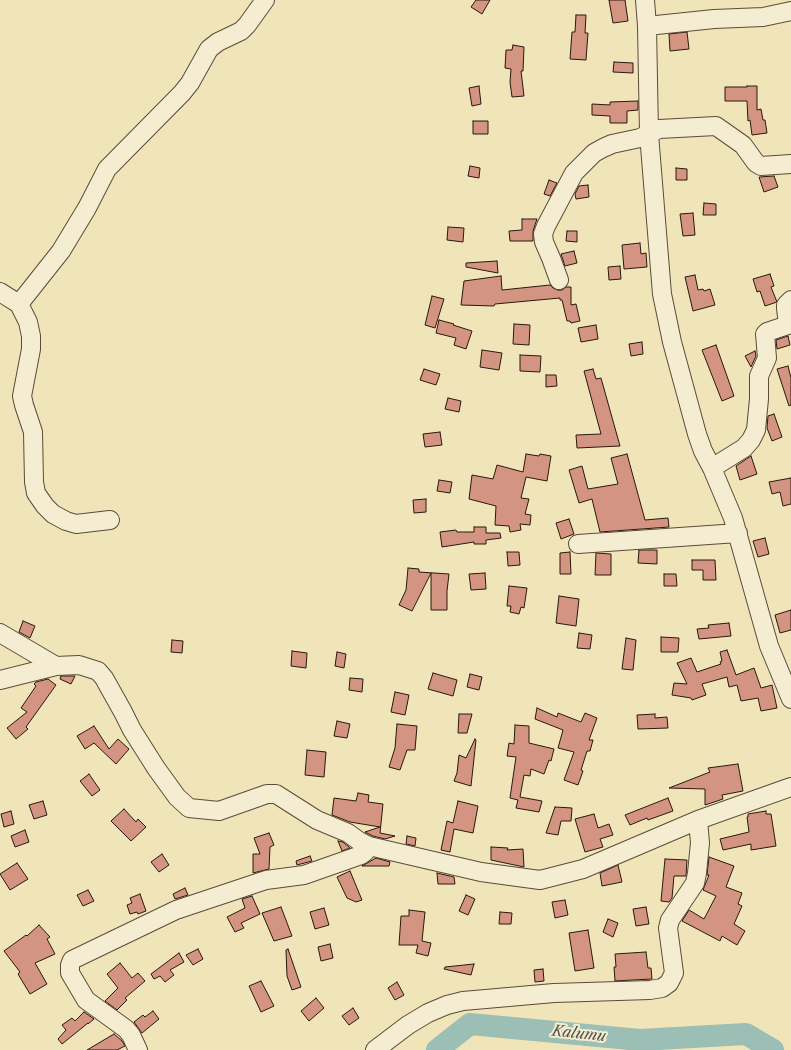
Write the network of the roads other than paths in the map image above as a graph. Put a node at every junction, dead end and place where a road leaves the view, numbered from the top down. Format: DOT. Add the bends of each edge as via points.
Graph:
graph roads {
  1 [pos="265,0"];
  2 [pos="645,0"];
  3 [pos="791,11"];
  4 [pos="647,26"];
  5 [pos="648,134"];
  6 [pos="791,164"];
  7 [pos="559,280"];
  8 [pos="0,292"];
  9 [pos="791,300"];
  10 [pos="19,304"];
  11 [pos="712,468"];
  12 [pos="110,520"];
  13 [pos="738,534"];
  14 [pos="578,544"];
  15 [pos="0,633"];
  16 [pos="56,666"];
  17 [pos="0,680"];
  18 [pos="791,699"];
  19 [pos="791,787"];
  20 [pos="698,820"];
  21 [pos="369,846"];
  22 [pos="138,1050"];
  23 [pos="375,1050"];
  1 -- 10 [label="street" via="241,31 218,42 210,49 182,93 107,170 61,251"];
  2 -- 4 [label="street"];
  3 -- 4 [label="street" via="763,17"];
  4 -- 5 [label="street"];
  5 -- 6 [label="street" via="660,129 716,126 743,145 761,166"];
  5 -- 7 [label="street" via="603,148 574,174 543,234"];
  5 -- 11 [label="street" via="662,294 697,434"];
  8 -- 10 [label="street"];
  9 -- 11 [label="street" via="786,305 788,325 765,334 767,358 759,376 756,430 744,448"];
  10 -- 12 [label="street" via="32,336 22,396 33,432 36,493 45,506 66,521 76,524"];
  11 -- 13 [label="street"];
  13 -- 14 [label="street"];
  13 -- 18 [label="street" via="769,646"];
  15 -- 16 [label="street"];
  16 -- 17 [label="street"];
  16 -- 21 [label="street" via="79,665 101,674 156,768 177,797 189,808 219,811 267,794 276,794 317,820 348,833"];
  19 -- 20 [label="street"];
  20 -- 21 [label="street" via="583,869 540,880 481,872"];
  20 -- 23 [label="street" via="700,843 695,883 670,920 668,928 674,973 669,983 662,988 554,993 463,1001 428,1013"];
  21 -- 22 [label="street" via="361,855 304,875 266,880 176,910 72,960 70,973 86,1000 126,1029"];
}
